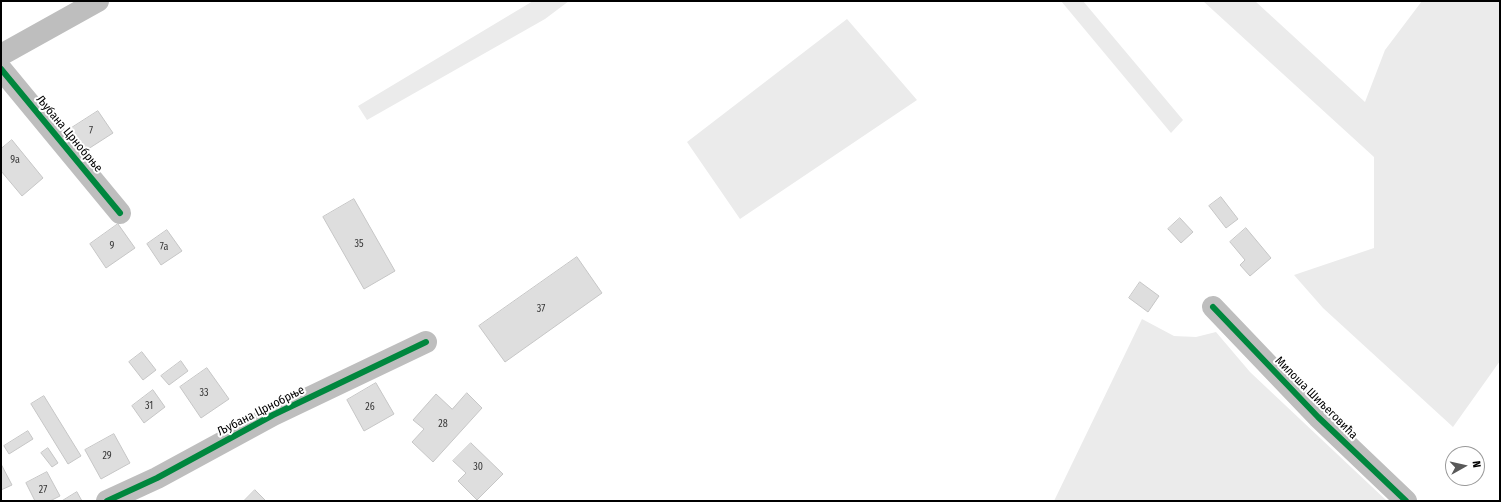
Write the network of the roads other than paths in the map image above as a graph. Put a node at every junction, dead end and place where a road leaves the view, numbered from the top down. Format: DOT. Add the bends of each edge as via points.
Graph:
graph roads {
  1 [pos="98,1"];
  2 [pos="1,55"];
  3 [pos="1,69"];
  4 [pos="120,213"];
  5 [pos="1213,307"];
  6 [pos="426,342"];
  7 [pos="107,501"];
  8 [pos="1406,501"];
  1 -- 2 [label="street"];
  3 -- 4 [label="street, Љубана Црнобрње"];
  5 -- 8 [label="street, Милоша Шиљеговића" via="1318,417"];
  6 -- 7 [label="street, Љубана Црнобрње" via="273,415 157,478"];
}
